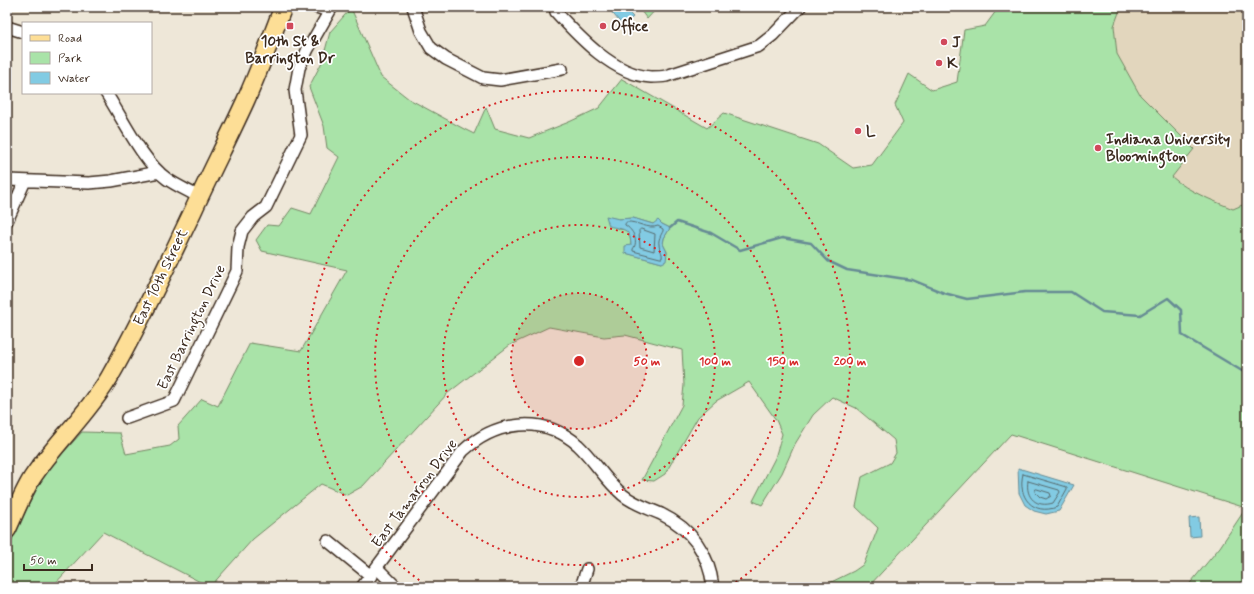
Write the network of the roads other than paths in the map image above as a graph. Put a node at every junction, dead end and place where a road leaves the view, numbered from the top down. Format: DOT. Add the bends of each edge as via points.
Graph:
graph roads {
  1 [pos="283,7"];
  2 [pos="316,7"];
  3 [pos="413,7"];
  4 [pos="555,7"];
  5 [pos="800,7"];
  6 [pos="330,9"];
  7 [pos="7,27"];
  8 [pos="22,32"];
  9 [pos="562,69"];
  10 [pos="107,94"];
  11 [pos="159,172"];
  12 [pos="7,180"];
  13 [pos="25,181"];
  14 [pos="199,197"];
  15 [pos="7,221"];
  16 [pos="127,418"];
  17 [pos="7,530"];
  18 [pos="328,541"];
  19 [pos="587,569"];
  20 [pos="374,572"];
  21 [pos="362,587"];
  22 [pos="396,587"];
  23 [pos="581,587"];
  24 [pos="713,587"];
  1 -- 14 [label="main road, East 10th Street" via="245,101"];
  2 -- 6 [label="street"];
  3 -- 9 [label="street" via="421,31 431,48 446,59 483,78 500,80"];
  4 -- 5 [label="street" via="556,12 590,47 620,68 651,77 666,76 759,46"];
  6 -- 16 [label="street, East Barrington Drive" via="299,68 295,90 301,135 266,207 253,217 242,231 237,271 174,401"];
  7 -- 8 [label="street"];
  10 -- 11 [label="street" via="138,146"];
  11 -- 13 [label="street" via="98,182"];
  11 -- 14 [label="street" via="166,179"];
  12 -- 13 [label="street"];
  13 -- 15 [label="street"];
  14 -- 17 [label="main road, East 10th Street" via="159,283 108,379 94,401 32,479"];
  18 -- 20 [label="street"];
  19 -- 23 [label="street"];
  20 -- 21 [label="street, East Tamarron Drive"];
  20 -- 22 [label="street"];
  20 -- 24 [label="street, East Tamarron Drive" via="472,442 490,432 510,426 526,425 559,432 567,437 587,454 622,494 679,524 694,539 705,556"];
}
